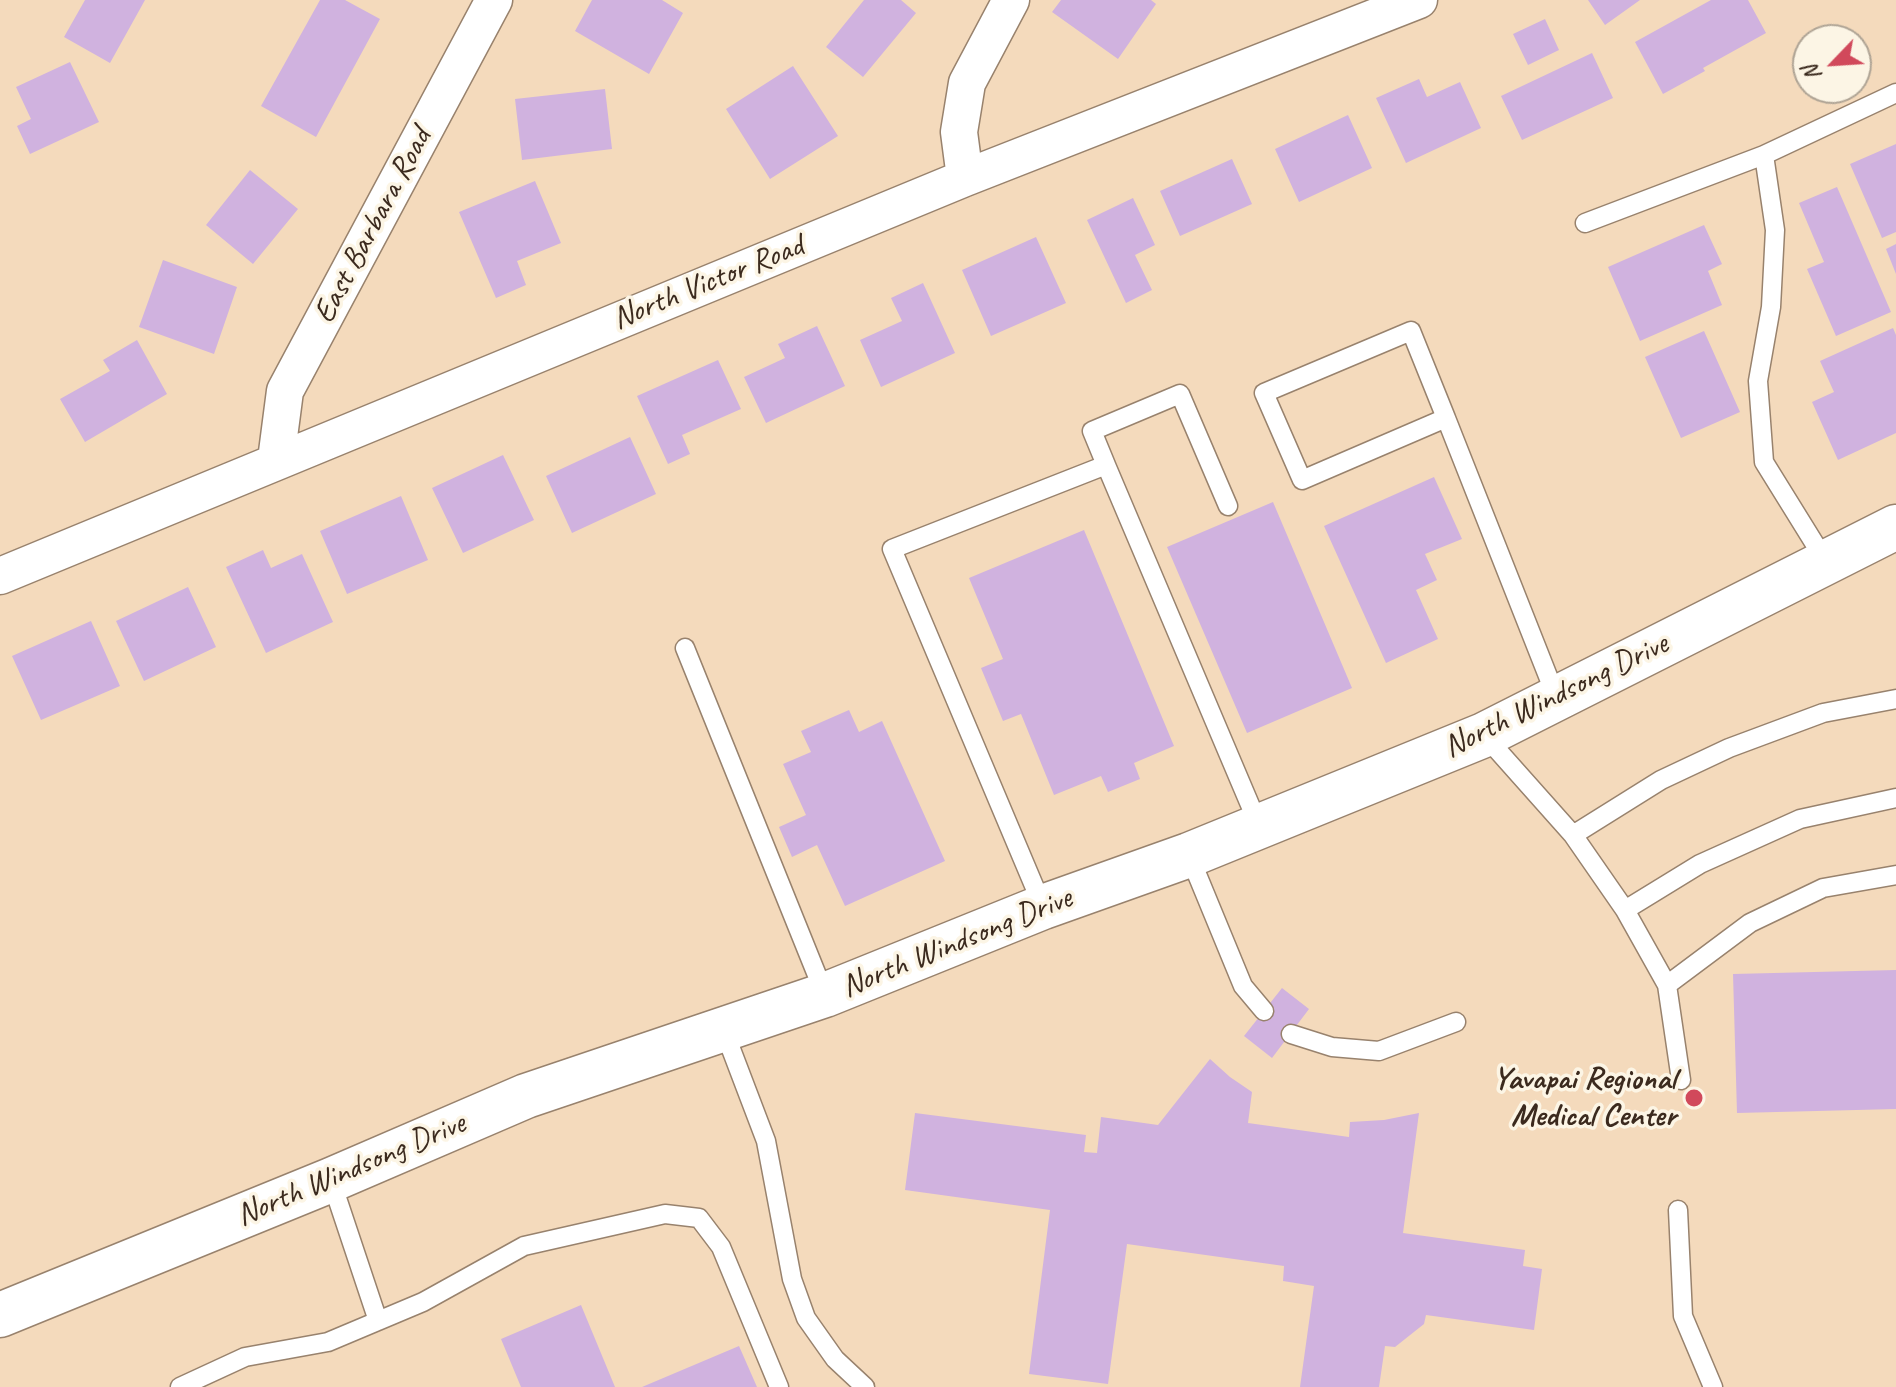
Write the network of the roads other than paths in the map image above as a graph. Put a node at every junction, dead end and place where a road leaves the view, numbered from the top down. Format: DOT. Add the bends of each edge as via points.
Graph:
graph roads {
  1 [pos="494,0"];
  2 [pos="1011,0"];
  3 [pos="1419,0"];
  4 [pos="1896,93"];
  5 [pos="1764,155"];
  6 [pos="965,178"];
  7 [pos="1585,223"];
  8 [pos="1446,418"];
  9 [pos="276,460"];
  10 [pos="1106,465"];
  11 [pos="1228,506"];
  12 [pos="1895,529"];
  13 [pos="1826,563"];
  14 [pos="0,576"];
  15 [pos="685,648"];
  16 [pos="1557,699"];
  17 [pos="1896,699"];
  18 [pos="1484,735"];
  19 [pos="1896,798"];
  20 [pos="1259,826"];
  21 [pos="1573,835"];
  22 [pos="1189,855"];
  23 [pos="1896,875"];
  24 [pos="1043,907"];
  25 [pos="1625,910"];
  26 [pos="1667,985"];
  27 [pos="825,995"];
  28 [pos="1264,1011"];
  29 [pos="1456,1022"];
  30 [pos="723,1028"];
  31 [pos="1291,1034"];
  32 [pos="1681,1080"];
  33 [pos="331,1180"];
  34 [pos="1678,1210"];
  35 [pos="0,1315"];
  36 [pos="378,1321"];
  37 [pos="180,1387"];
  38 [pos="779,1387"];
  39 [pos="865,1387"];
  40 [pos="1713,1387"];
  1 -- 9 [label="street, East Barbara Road" via="285,391"];
  2 -- 6 [label="street" via="967,83 959,132"];
  3 -- 6 [label="street, North Victor Road"];
  4 -- 5 [label="lane"];
  5 -- 7 [label="lane"];
  5 -- 13 [label="lane" via="1775,230 1771,307 1758,381 1764,462"];
  6 -- 9 [label="street, North Victor Road"];
  8 -- 8 [label="lane" via="1302,480 1264,393 1411,331"];
  8 -- 16 [label="lane"];
  9 -- 14 [label="street, North Victor Road"];
  10 -- 11 [label="lane" via="1092,431 1180,394"];
  10 -- 20 [label="lane"];
  10 -- 24 [label="lane" via="892,549"];
  12 -- 13 [label="street, North Windsong Drive"];
  13 -- 16 [label="street, North Windsong Drive"];
  15 -- 27 [label="lane"];
  16 -- 18 [label="street, North Windsong Drive"];
  17 -- 21 [label="lane" via="1823,713 1729,748 1661,780"];
  18 -- 20 [label="street, North Windsong Drive"];
  18 -- 21 [label="lane"];
  19 -- 25 [label="lane" via="1800,819 1700,864"];
  20 -- 22 [label="street, North Windsong Drive"];
  21 -- 25 [label="lane"];
  22 -- 24 [label="street, North Windsong Drive"];
  22 -- 28 [label="lane" via="1243,986"];
  23 -- 26 [label="lane" via="1823,888 1750,923"];
  24 -- 27 [label="street, North Windsong Drive"];
  25 -- 26 [label="lane"];
  26 -- 32 [label="lane"];
  27 -- 30 [label="street, North Windsong Drive"];
  29 -- 31 [label="lane" via="1379,1051 1332,1047"];
  30 -- 33 [label="street, North Windsong Drive" via="526,1096"];
  30 -- 39 [label="lane" via="766,1141 792,1279 806,1318 835,1359"];
  33 -- 35 [label="street, North Windsong Drive"];
  33 -- 36 [label="lane"];
  34 -- 40 [label="lane" via="1683,1316"];
  36 -- 37 [label="lane" via="328,1342 245,1357"];
  36 -- 38 [label="lane" via="524,1246 665,1214 699,1218 721,1247"];
}
